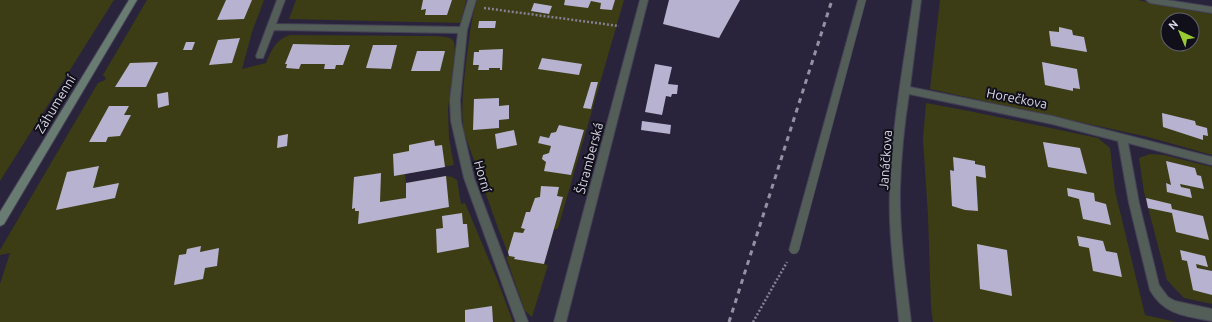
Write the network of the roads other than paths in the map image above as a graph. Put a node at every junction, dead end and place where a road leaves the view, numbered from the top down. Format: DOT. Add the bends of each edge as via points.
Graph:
graph roads {
  1 [pos="133,0"];
  2 [pos="281,0"];
  3 [pos="644,0"];
  4 [pos="862,0"];
  5 [pos="916,0"];
  6 [pos="1150,0"];
  7 [pos="471,3"];
  8 [pos="1212,10"];
  9 [pos="270,27"];
  10 [pos="463,30"];
  11 [pos="260,56"];
  12 [pos="905,90"];
  13 [pos="1122,137"];
  14 [pos="1212,161"];
  15 [pos="0,221"];
  16 [pos="794,250"];
  17 [pos="1212,315"];
  18 [pos="522,322"];
  19 [pos="560,322"];
  20 [pos="905,322"];
  1 -- 15 [label="main road, Záhumenní"];
  2 -- 9 [label="street"];
  3 -- 19 [label="street, Štramberská"];
  4 -- 16 [label="lane"];
  5 -- 12 [label="street, Janáčkova"];
  6 -- 8 [label="street"];
  7 -- 10 [label="street, Horní"];
  9 -- 10 [label="street"];
  9 -- 11 [label="street"];
  10 -- 18 [label="street, Horní" via="455,100 456,121 469,178"];
  12 -- 13 [label="street, Horečkova"];
  12 -- 20 [label="street, Janáčkova" via="895,189"];
  13 -- 14 [label="street, Horečkova"];
  13 -- 17 [label="street" via="1134,203 1157,294 1173,307"];
}
